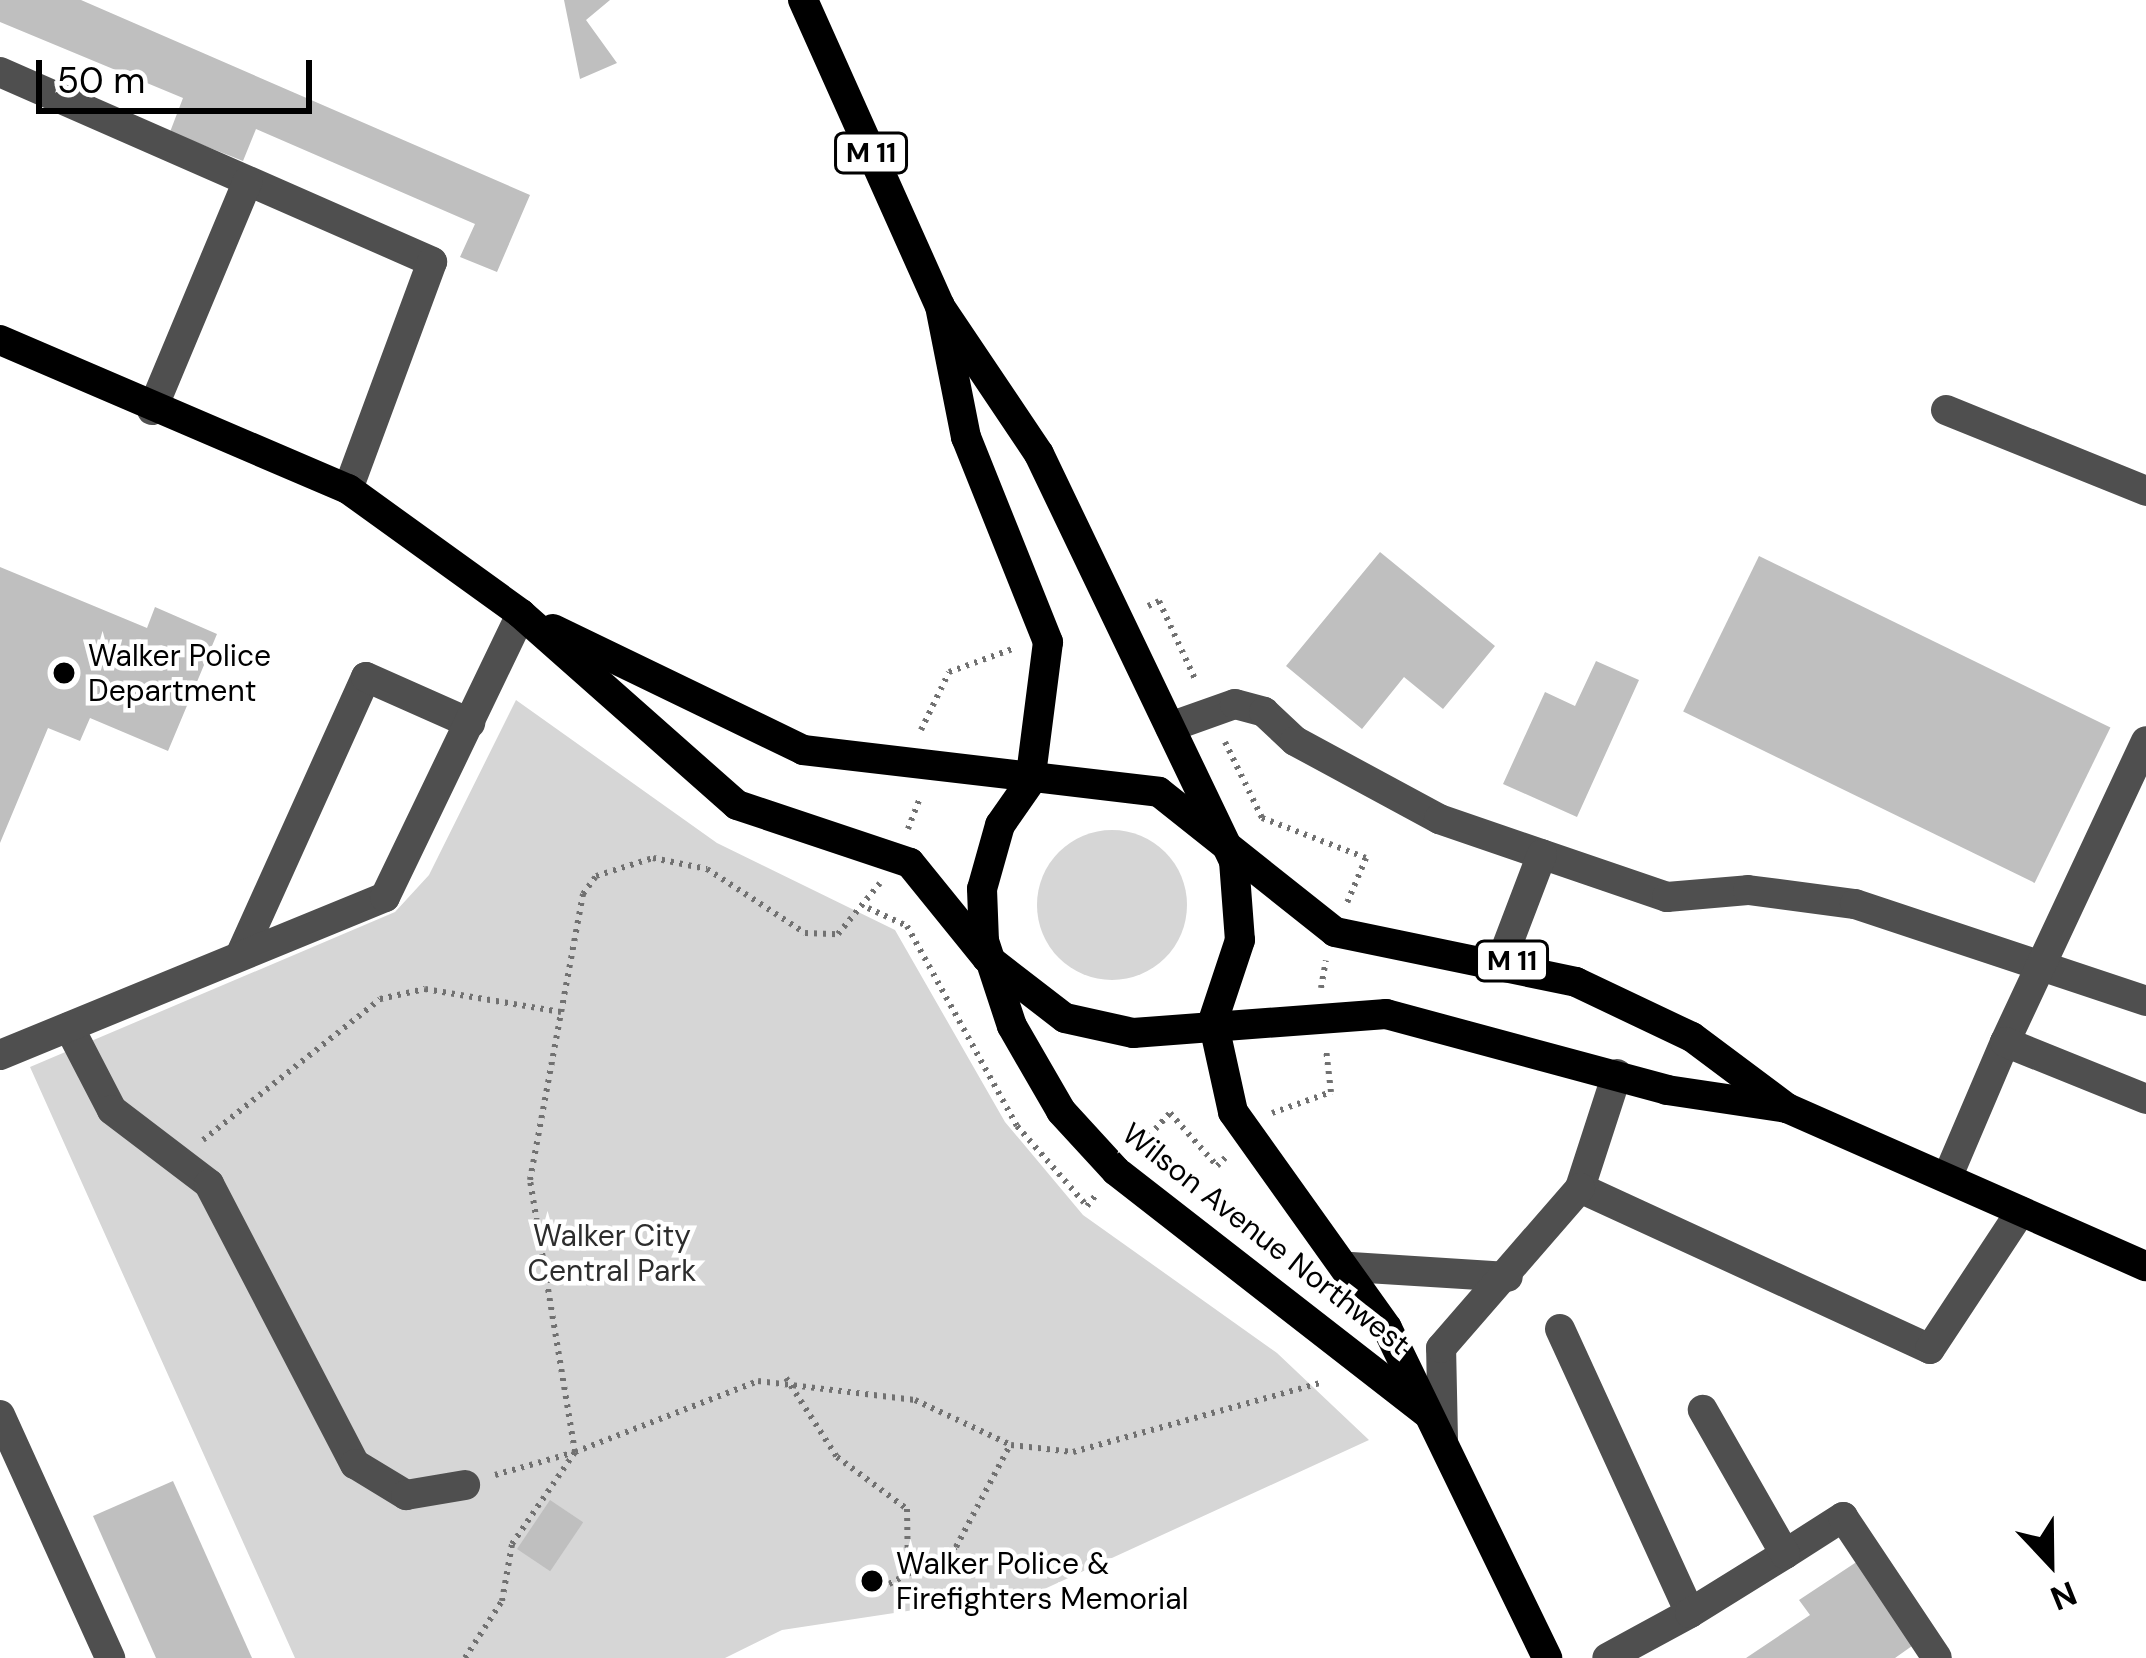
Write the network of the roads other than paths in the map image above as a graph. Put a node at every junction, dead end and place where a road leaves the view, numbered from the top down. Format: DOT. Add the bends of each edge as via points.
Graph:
graph roads {
  1 [pos="803,0"];
  2 [pos="0,72"];
  3 [pos="248,181"];
  4 [pos="940,307"];
  5 [pos="0,340"];
  6 [pos="152,410"];
  7 [pos="1946,410"];
  8 [pos="348,489"];
  9 [pos="2146,491"];
  10 [pos="520,614"];
  11 [pos="470,724"];
  12 [pos="1170,727"];
  13 [pos="2146,741"];
  14 [pos="1030,782"];
  15 [pos="1229,850"];
  16 [pos="1542,854"];
  17 [pos="240,956"];
  18 [pos="988,958"];
  19 [pos="1502,959"];
  20 [pos="2034,962"];
  21 [pos="2146,1001"];
  22 [pos="1213,1021"];
  23 [pos="69,1027"];
  24 [pos="2006,1042"];
  25 [pos="0,1055"];
  26 [pos="1617,1074"];
  27 [pos="2146,1099"];
  28 [pos="1787,1108"];
  29 [pos="1947,1178"];
  30 [pos="1580,1188"];
  31 [pos="2021,1211"];
  32 [pos="2146,1266"];
  33 [pos="1351,1267"];
  34 [pos="1508,1276"];
  35 [pos="1560,1329"];
  36 [pos="1703,1410"];
  37 [pos="1426,1412"];
  38 [pos="0,1414"];
  39 [pos="1443,1440"];
  40 [pos="465,1485"];
  41 [pos="1785,1555"];
  42 [pos="1690,1612"];
  43 [pos="1656,1648"];
  44 [pos="110,1658"];
  45 [pos="1547,1658"];
  46 [pos="1606,1658"];
  47 [pos="1936,1658"];
  1 -- 4 [label="main road, Wilson Avenue Northwest / M 11"];
  2 -- 3 [label="lane"];
  3 -- 6 [label="lane"];
  3 -- 8 [label="lane" via="433,262"];
  4 -- 12 [label="main road, Wilson Avenue Northwest / M 11" via="1040,454"];
  4 -- 14 [label="main road, Wilson Avenue Northwest / M 11" via="966,437 1048,642"];
  5 -- 6 [label="main road"];
  6 -- 8 [label="main road"];
  7 -- 9 [label="lane"];
  8 -- 10 [label="main road"];
  10 -- 11 [label="lane"];
  10 -- 14 [label="main road" via="803,750"];
  10 -- 18 [label="main road" via="737,805 910,863"];
  11 -- 17 [label="lane" via="385,897"];
  11 -- 17 [label="lane" via="366,676"];
  12 -- 15 [label="main road, Wilson Avenue Northwest / M 11"];
  12 -- 16 [label="lane" via="1209,710 1264,712 1295,741 1439,819"];
  13 -- 20 [label="lane"];
  14 -- 15 [label="main road" via="1135,783 1182,804"];
  14 -- 18 [label="main road, Wilson Avenue Northwest / M 11" via="988,859"];
  15 -- 19 [label="main road, M 11" via="1335,932"];
  15 -- 22 [label="main road, Wilson Avenue Northwest" via="1240,940"];
  16 -- 19 [label="lane"];
  16 -- 20 [label="lane" via="1667,897 1748,890 1856,904"];
  17 -- 23 [label="lane"];
  18 -- 22 [label="main road, M 11" via="1036,1000 1095,1029"];
  18 -- 37 [label="main road, Wilson Avenue Northwest" via="1034,1070 1099,1155"];
  19 -- 28 [label="main road, M 11" via="1693,1037"];
  20 -- 21 [label="lane"];
  20 -- 24 [label="lane"];
  22 -- 26 [label="main road, M 11" via="1386,1014"];
  22 -- 33 [label="main road, Wilson Avenue Northwest" via="1239,1124"];
  23 -- 25 [label="lane"];
  23 -- 40 [label="lane" via="112,1110 184,1156 209,1184 355,1464 406,1495"];
  24 -- 27 [label="lane"];
  24 -- 29 [label="lane"];
  26 -- 28 [label="main road, M 11"];
  26 -- 30 [label="lane"];
  28 -- 29 [label="main road, M 11"];
  29 -- 31 [label="main road, M 11"];
  30 -- 31 [label="lane" via="1930,1349"];
  30 -- 34 [label="lane"];
  31 -- 32 [label="main road, M 11"];
  33 -- 34 [label="lane"];
  33 -- 37 [label="main road, Wilson Avenue Northwest"];
  34 -- 39 [label="lane" via="1441,1348"];
  35 -- 42 [label="lane"];
  36 -- 41 [label="lane"];
  37 -- 39 [label="main road, Wilson Avenue Northwest"];
  38 -- 44 [label="lane"];
  39 -- 45 [label="main road, Wilson Avenue Northwest"];
  41 -- 42 [label="lane"];
  41 -- 47 [label="lane" via="1843,1517"];
  42 -- 43 [label="lane"];
  43 -- 46 [label="lane"];
}
